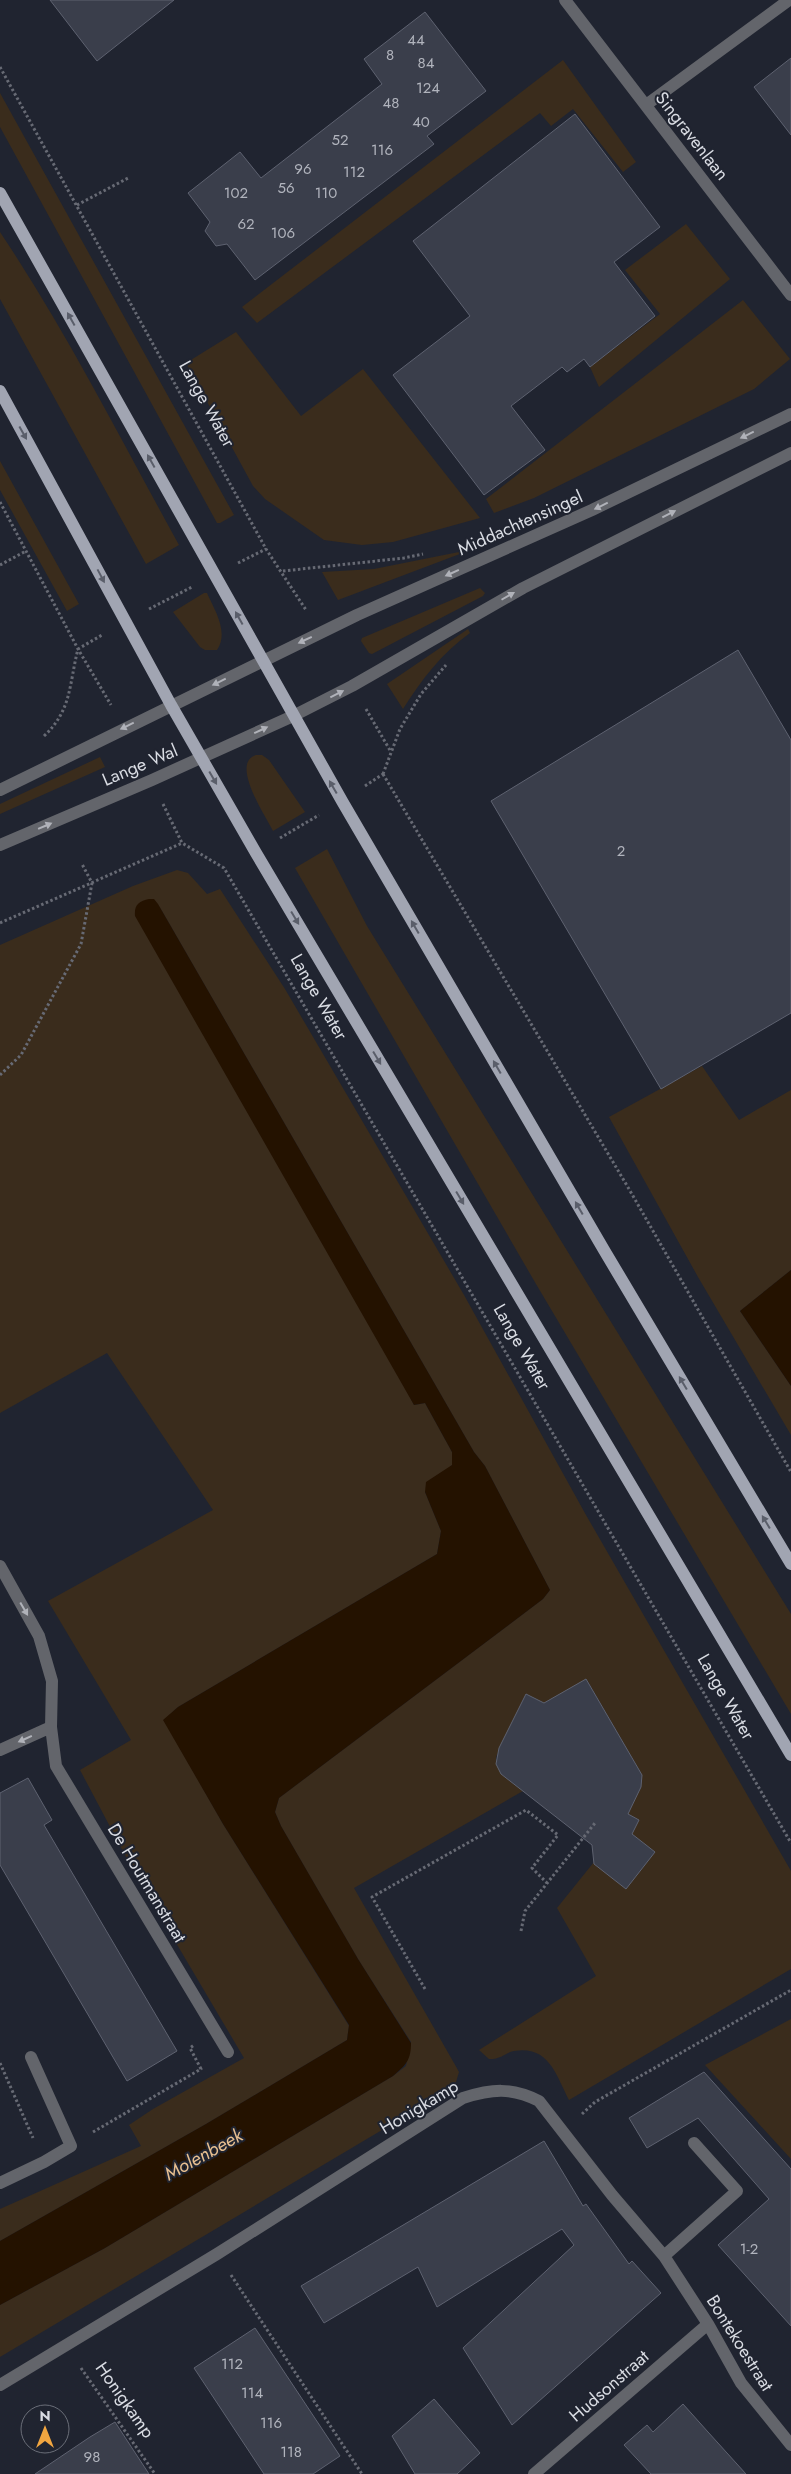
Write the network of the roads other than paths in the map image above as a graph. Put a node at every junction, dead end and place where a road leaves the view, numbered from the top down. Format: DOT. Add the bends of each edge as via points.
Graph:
graph roads {
  1 [pos="565,0"];
  2 [pos="789,0"];
  3 [pos="646,105"];
  4 [pos="0,193"];
  5 [pos="791,295"];
  6 [pos="0,390"];
  7 [pos="791,414"];
  8 [pos="791,453"];
  9 [pos="263,660"];
  10 [pos="171,705"];
  11 [pos="293,716"];
  12 [pos="201,758"];
  13 [pos="0,790"];
  14 [pos="0,845"];
  15 [pos="791,1564"];
  16 [pos="0,1566"];
  17 [pos="51,1727"];
  18 [pos="0,1750"];
  19 [pos="791,1755"];
  20 [pos="228,2052"];
  21 [pos="31,2057"];
  22 [pos="563,2131"];
  23 [pos="694,2143"];
  24 [pos="0,2183"];
  25 [pos="664,2256"];
  26 [pos="708,2324"];
  27 [pos="0,2385"];
  28 [pos="791,2445"];
  29 [pos="534,2474"];
  1 -- 3 [label="street, Singravenlaan"];
  2 -- 3 [label="street"];
  3 -- 5 [label="street, Singravenlaan"];
  9 -- 4 [label="main road, one-way"];
  6 -- 10 [label="main road, Lange Water, one-way"];
  7 -- 9 [label="street, Middachtensingel, one-way" via="592,510"];
  11 -- 8 [label="street, one-way" via="523,588"];
  9 -- 10 [label="street, one-way"];
  9 -- 11 [label="main road"];
  10 -- 12 [label="main road, Lange Water"];
  10 -- 13 [label="street, one-way"];
  12 -- 11 [label="street, Lange Wal, one-way"];
  15 -- 11 [label="main road, one-way"];
  14 -- 12 [label="street, Lange Wal, one-way"];
  12 -- 19 [label="main road, Lange Water, one-way"];
  16 -- 17 [label="street, De Houtmanstraat, one-way" via="40,1636 52,1681"];
  17 -- 18 [label="street, one-way"];
  17 -- 20 [label="street, De Houtmanstraat" via="56,1766"];
  21 -- 24 [label="street" via="71,2146"];
  22 -- 25 [label="street, Bontekoestraat"];
  22 -- 27 [label="street, Honigkamp" via="539,2101 521,2092 484,2092 463,2098 217,2254"];
  23 -- 25 [label="street" via="737,2191"];
  25 -- 26 [label="street, Bontekoestraat"];
  26 -- 28 [label="street, Bontekoestraat" via="741,2383"];
  26 -- 29 [label="street, Hudsonstraat"];
}
